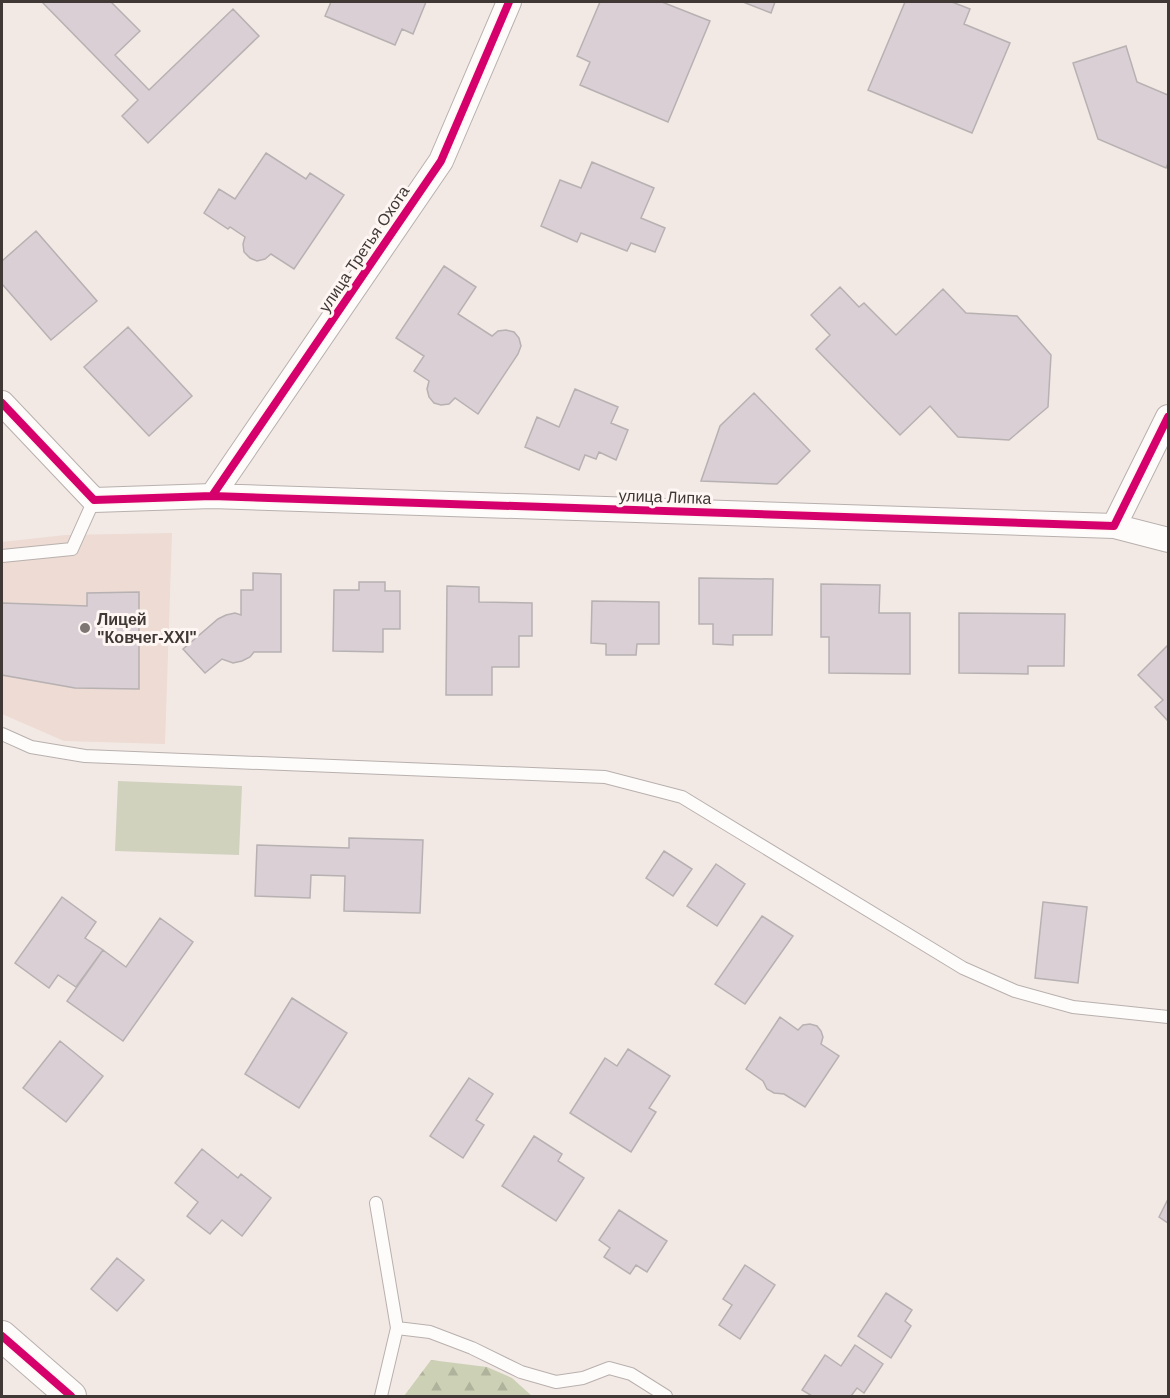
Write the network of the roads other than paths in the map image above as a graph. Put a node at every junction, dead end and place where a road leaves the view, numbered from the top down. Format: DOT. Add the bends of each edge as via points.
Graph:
graph roads {
  1 [pos="508,2"];
  2 [pos="2,403"];
  3 [pos="1168,417"];
  4 [pos="212,496"];
  5 [pos="94,500"];
  6 [pos="1114,526"];
  7 [pos="1168,540"];
  8 [pos="2,556"];
  9 [pos="2,734"];
  10 [pos="1168,1017"];
  11 [pos="376,1203"];
  12 [pos="397,1328"];
  13 [pos="2,1335"];
  14 [pos="71,1396"];
  15 [pos="381,1396"];
  16 [pos="666,1396"];
  1 -- 4 [label="street, улица Третья Охота" via="441,161"];
  2 -- 5 [label="street"];
  3 -- 6 [label="street"];
  4 -- 5 [label="street, улица Липка"];
  4 -- 6 [label="street, улица Липка"];
  5 -- 8 [label="lane" via="72,549"];
  6 -- 7 [label="street, улица Липка"];
  9 -- 10 [label="lane" via="31,747 85,756 605,777 682,797 963,968 1015,991 1073,1007"];
  11 -- 12 [label="lane"];
  12 -- 15 [label="lane"];
  12 -- 16 [label="lane" via="429,1332 521,1372 556,1382 583,1378 609,1368 631,1374"];
  13 -- 14 [label="street"];
}
